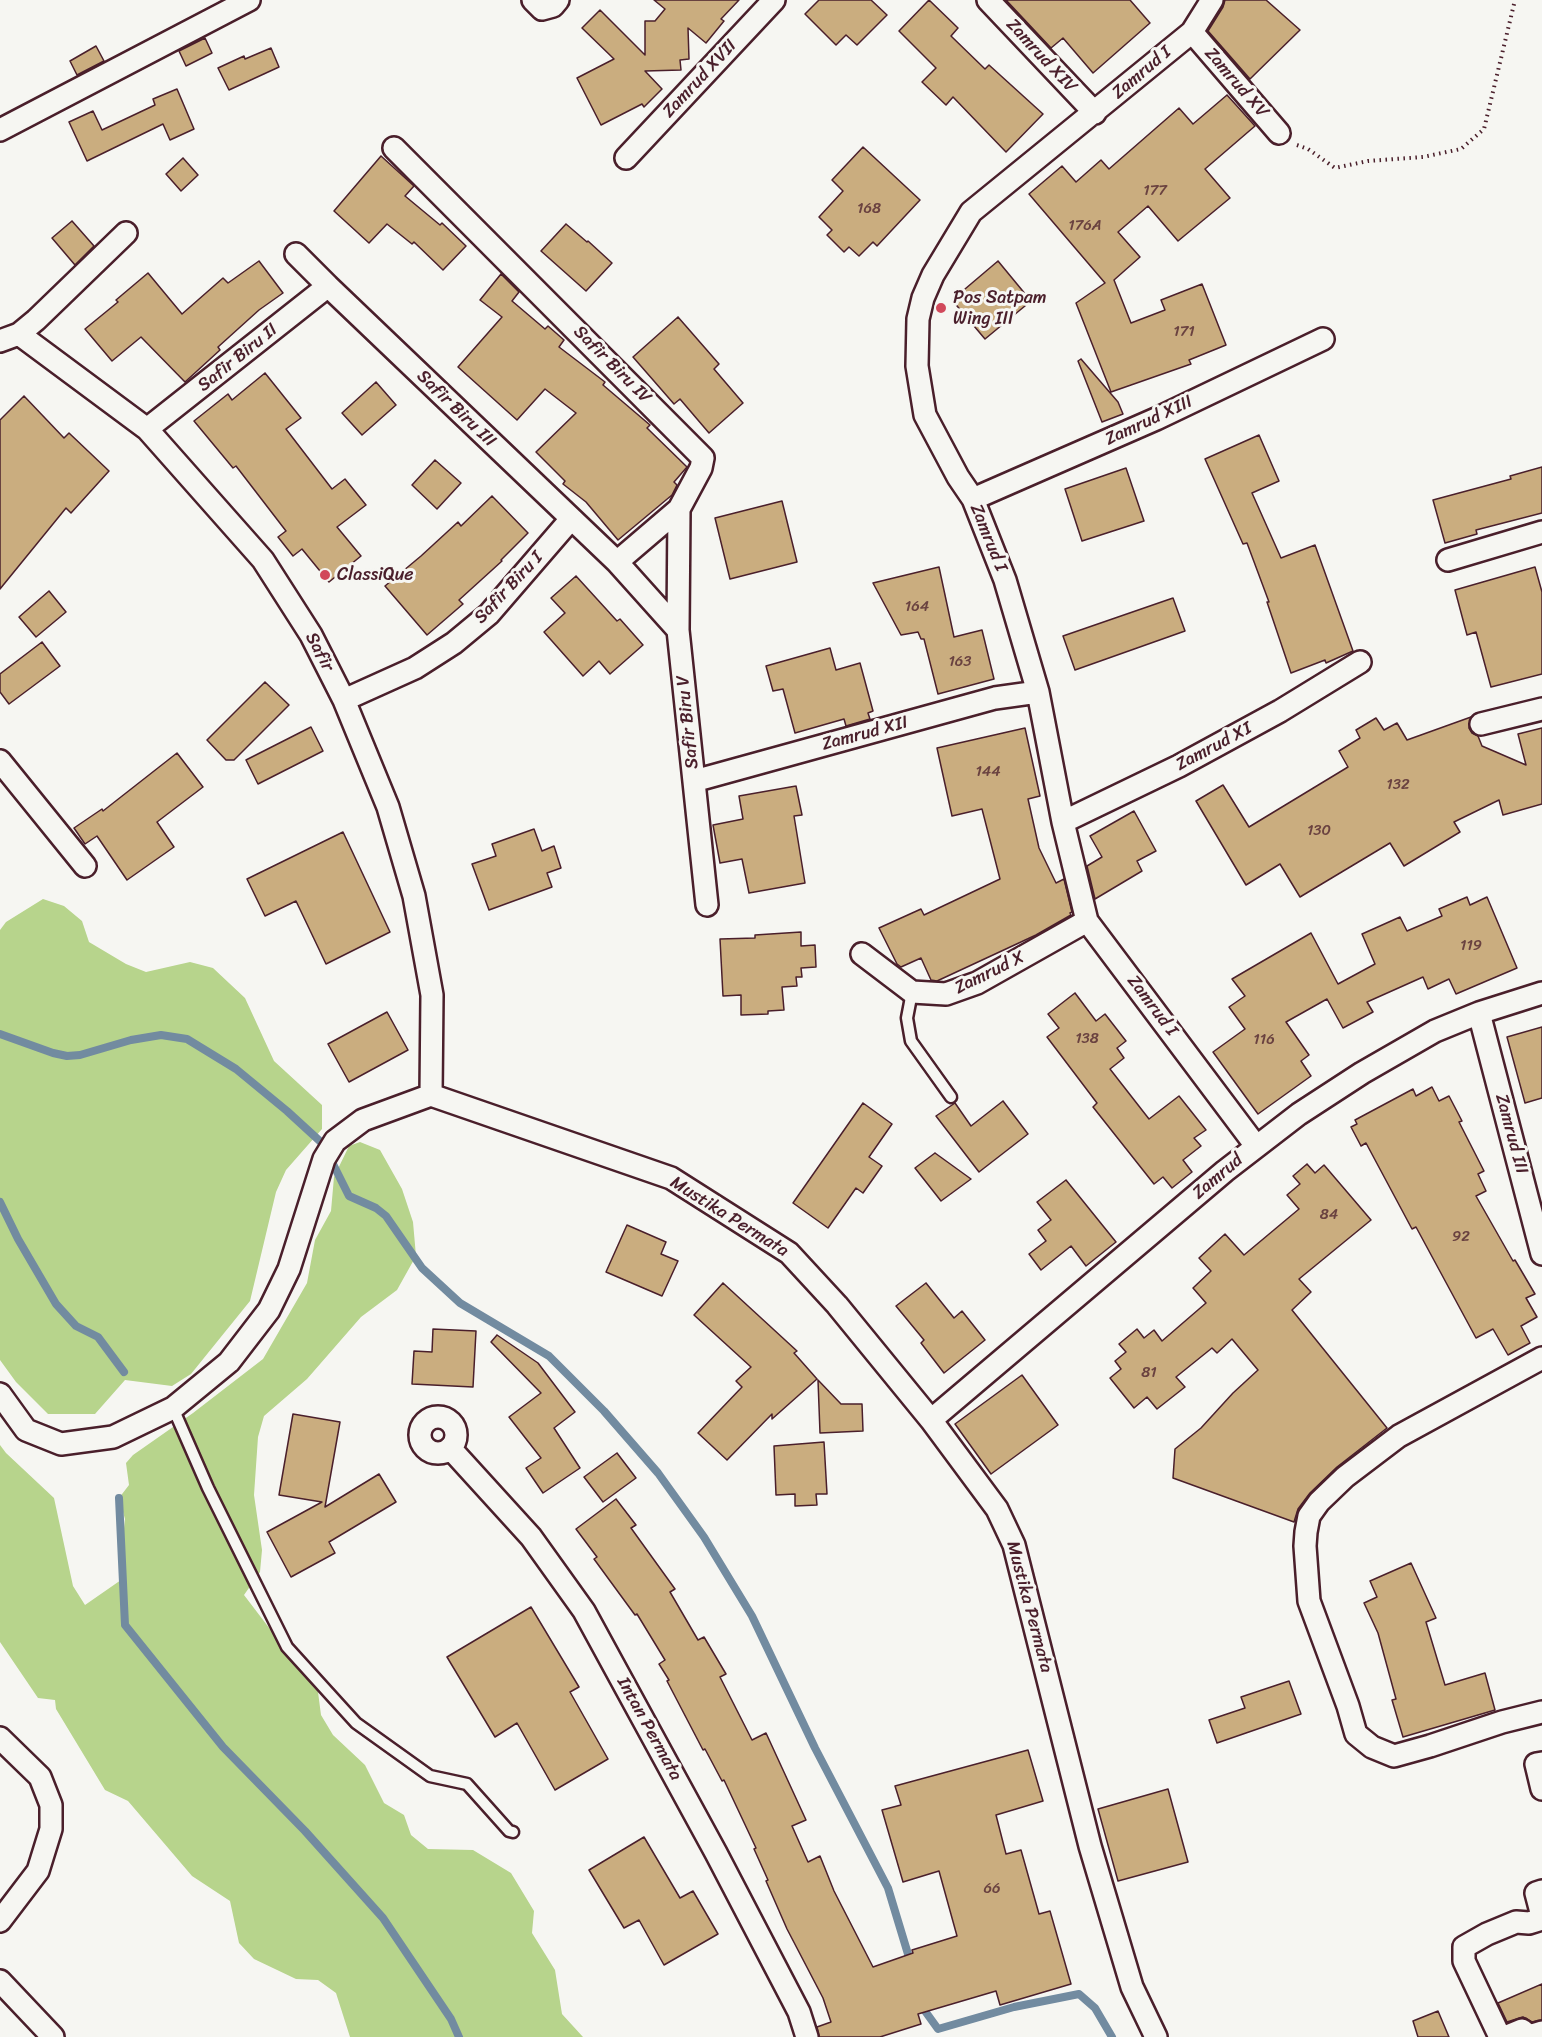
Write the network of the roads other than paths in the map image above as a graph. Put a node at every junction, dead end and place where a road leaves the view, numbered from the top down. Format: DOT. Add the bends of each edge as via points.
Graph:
graph roads {
  1 [pos="249,0"];
  2 [pos="533,0"];
  3 [pos="558,0"];
  4 [pos="774,0"];
  5 [pos="988,0"];
  6 [pos="1212,0"];
  7 [pos="1192,32"];
  8 [pos="1095,113"];
  9 [pos="0,130"];
  10 [pos="1279,134"];
  11 [pos="394,148"];
  12 [pos="626,158"];
  13 [pos="126,233"];
  14 [pos="296,254"];
  15 [pos="327,286"];
  16 [pos="9,338"];
  17 [pos="1323,339"];
  18 [pos="147,429"];
  19 [pos="973,499"];
  20 [pos="679,509"];
  21 [pos="572,519"];
  22 [pos="1542,532"];
  23 [pos="1448,560"];
  24 [pos="617,562"];
  25 [pos="678,630"];
  26 [pos="1360,662"];
  27 [pos="1038,692"];
  28 [pos="344,700"];
  29 [pos="1542,709"];
  30 [pos="1481,724"];
  31 [pos="0,761"];
  32 [pos="694,781"];
  33 [pos="1063,822"];
  34 [pos="85,866"];
  35 [pos="707,905"];
  36 [pos="1087,921"];
  37 [pos="862,954"];
  38 [pos="912,992"];
  39 [pos="1542,993"];
  40 [pos="1479,1013"];
  41 [pos="430,1095"];
  42 [pos="951,1097"];
  43 [pos="1256,1146"];
  44 [pos="1542,1254"];
  45 [pos="1542,1358"];
  46 [pos="0,1394"];
  47 [pos="173,1408"];
  48 [pos="931,1420"];
  49 [pos="450,1448"];
  50 [pos="1542,1712"];
  51 [pos="0,1738"];
  52 [pos="1542,1763"];
  53 [pos="1542,1789"];
  54 [pos="513,1832"];
  55 [pos="1542,1891"];
  56 [pos="1542,1917"];
  57 [pos="0,1921"];
  58 [pos="0,1981"];
  59 [pos="1542,2032"];
  60 [pos="53,2037"];
  61 [pos="807,2037"];
  62 [pos="1156,2037"];
  63 [pos="1500,2037"];
  64 [pos="1505,2037"];
  1 -- 9 [label="street"];
  2 -- 3 [label="street" via="542,9"];
  4 -- 12 [label="street, Zamrud XVII"];
  5 -- 8 [label="street, Zamrud XIV"];
  6 -- 7 [label="street, Zamrud I"];
  7 -- 8 [label="street, Zamrud I"];
  7 -- 10 [label="street, Zamrud XV"];
  8 -- 19 [label="street, Zamrud I" via="971,212 922,298 917,366 925,416"];
  11 -- 20 [label="street, Safir Biru IV" via="701,454 701,468"];
  13 -- 16 [label="street"];
  14 -- 15 [label="street, Safir Biru III"];
  15 -- 18 [label="street, Safir Biru II"];
  15 -- 21 [label="street, Safir Biru III"];
  16 -- 18 [label="street, Safir"];
  17 -- 19 [label="street, Zamrud XIII"];
  18 -- 28 [label="street, Safir" via="263,560 311,635"];
  19 -- 27 [label="street, Zamrud I" via="1005,580"];
  20 -- 24 [label="street"];
  20 -- 25 [label="street, Safir Biru IV"];
  21 -- 24 [label="street, Safir Biru III"];
  21 -- 28 [label="street, Safir Biru I" via="489,614 454,643 415,668"];
  22 -- 23 [label="street"];
  24 -- 25 [label="street"];
  25 -- 32 [label="street, Safir Biru V"];
  26 -- 33 [label="street, Zamrud XI" via="1179,766"];
  27 -- 32 [label="street, Zamrud XII" via="995,698"];
  27 -- 33 [label="street, Zamrud I"];
  28 -- 41 [label="street, Safir" via="388,807 414,896 432,995"];
  29 -- 30 [label="street"];
  31 -- 34 [label="street"];
  32 -- 35 [label="street, Safir Biru V"];
  33 -- 36 [label="street, Zamrud I"];
  36 -- 38 [label="street, Zamrud X" via="977,983 946,994"];
  36 -- 43 [label="street, Zamrud I"];
  37 -- 38 [label="street"];
  38 -- 42 [label="lane" via="907,1018 911,1041"];
  39 -- 40 [label="street, Zamrud"];
  40 -- 43 [label="street, Zamrud" via="1435,1031 1362,1073"];
  40 -- 44 [label="street, Zamrud III"];
  41 -- 47 [label="street" via="363,1120 335,1141 324,1159 289,1269 269,1310 229,1362"];
  41 -- 48 [label="street, Mustika Permata" via="671,1178 726,1212 789,1253"];
  43 -- 48 [label="street, Zamrud"];
  45 -- 50 [label="street" via="1399,1436 1345,1477 1310,1516 1305,1546 1309,1601 1356,1734 1372,1747 1394,1756"];
  46 -- 47 [label="street" via="26,1430 61,1444 113,1437"];
  47 -- 54 [label="lane" via="287,1647 356,1723 430,1776 467,1784"];
  48 -- 62 [label="street, Mustika Permata" via="997,1509 1014,1545 1089,1846 1132,1987"];
  49 -- 61 [label="street, Intan Permata" via="531,1537 584,1611 716,1853 798,2012"];
  51 -- 57 [label="street" via="40,1777 51,1805 51,1829 38,1871"];
  52 -- 53 [label="street" via="1536,1764"];
  55 -- 56 [label="street" via="1536,1893"];
  56 -- 63 [label="street" via="1529,1923 1516,1922 1464,1947 1464,1961"];
  58 -- 60 [label="street"];
  59 -- 64 [label="street" via="1529,2036 1522,2030"];
}
